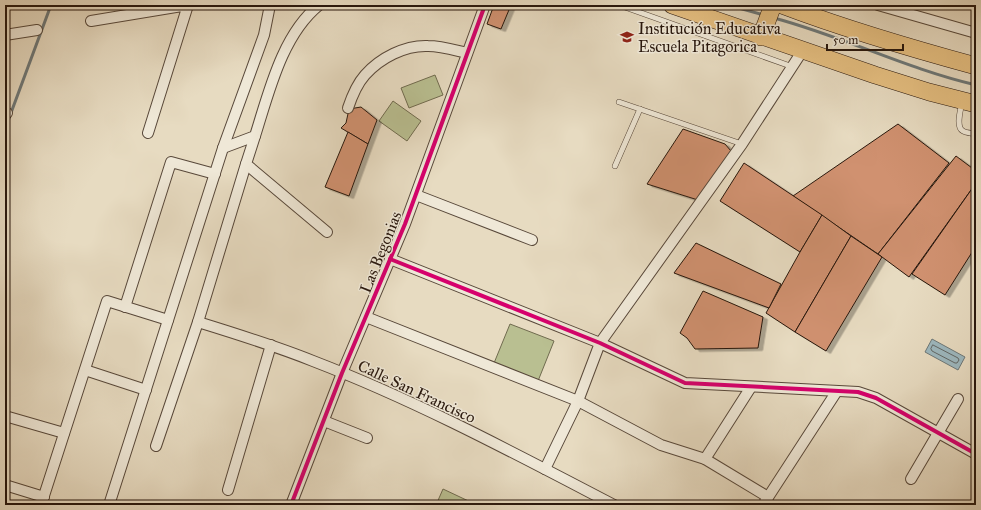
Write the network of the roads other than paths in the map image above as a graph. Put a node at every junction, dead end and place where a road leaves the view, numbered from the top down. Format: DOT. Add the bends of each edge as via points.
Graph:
graph roads {
  1 [pos="270,5"];
  2 [pos="320,5"];
  3 [pos="485,5"];
  4 [pos="619,5"];
  5 [pos="672,5"];
  6 [pos="774,5"];
  7 [pos="782,5"];
  8 [pos="878,5"];
  9 [pos="91,21"];
  10 [pos="37,30"];
  11 [pos="976,33"];
  12 [pos="5,35"];
  13 [pos="761,37"];
  14 [pos="803,50"];
  15 [pos="467,53"];
  16 [pos="976,66"];
  17 [pos="793,67"];
  18 [pos="619,102"];
  19 [pos="972,104"];
  20 [pos="348,108"];
  21 [pos="640,109"];
  22 [pos="148,133"];
  23 [pos="976,134"];
  24 [pos="254,136"];
  25 [pos="742,144"];
  26 [pos="223,148"];
  27 [pos="246,164"];
  28 [pos="615,166"];
  29 [pos="215,174"];
  30 [pos="416,194"];
  31 [pos="327,232"];
  32 [pos="532,240"];
  33 [pos="390,259"];
  34 [pos="126,307"];
  35 [pos="366,317"];
  36 [pos="168,320"];
  37 [pos="198,322"];
  38 [pos="600,343"];
  39 [pos="271,345"];
  40 [pos="85,370"];
  41 [pos="342,373"];
  42 [pos="751,387"];
  43 [pos="146,390"];
  44 [pos="837,391"];
  45 [pos="958,399"];
  46 [pos="578,401"];
  47 [pos="5,416"];
  48 [pos="324,421"];
  49 [pos="64,433"];
  50 [pos="938,433"];
  51 [pos="367,438"];
  52 [pos="156,446"];
  53 [pos="976,454"];
  54 [pos="705,459"];
  55 [pos="545,469"];
  56 [pos="911,479"];
  57 [pos="5,485"];
  58 [pos="228,490"];
  59 [pos="42,501"];
  60 [pos="765,501"];
  61 [pos="109,505"];
  62 [pos="291,505"];
  63 [pos="614,505"];
  1 -- 26 [label="street" via="264,35"];
  2 -- 24 [label="street" via="297,30 284,50"];
  3 -- 15 [label="street, Las Begonias"];
  4 -- 17 [label="lane"];
  5 -- 13 [label="main road"];
  6 -- 13 [label="main road"];
  7 -- 16 [label="main road" via="889,41"];
  8 -- 11 [label="street"];
  9 -- 22 [label="street" via="188,5"];
  10 -- 12 [label="street"];
  13 -- 14 [label="main road"];
  14 -- 17 [label="street"];
  14 -- 19 [label="main road"];
  15 -- 20 [label="street" via="427,46 395,53 364,76 352,95"];
  15 -- 30 [label="street, Las Begonias"];
  17 -- 25 [label="street"];
  18 -- 21 [label="lane"];
  19 -- 23 [label="lane" via="958,125 963,131"];
  21 -- 25 [label="lane"];
  21 -- 28 [label="lane"];
  24 -- 26 [label="street"];
  24 -- 27 [label="street"];
  25 -- 38 [label="street"];
  26 -- 29 [label="street"];
  27 -- 31 [label="street"];
  27 -- 37 [label="street"];
  29 -- 34 [label="street" via="170,162"];
  29 -- 36 [label="street"];
  30 -- 32 [label="street"];
  30 -- 33 [label="street, Las Begonias"];
  33 -- 35 [label="street, Las Begonias"];
  33 -- 38 [label="street"];
  34 -- 36 [label="street"];
  34 -- 40 [label="street" via="107,301"];
  35 -- 41 [label="street, Las Begonias"];
  35 -- 46 [label="street"];
  36 -- 43 [label="street"];
  37 -- 39 [label="street, Calle San Francisco"];
  37 -- 52 [label="street"];
  38 -- 42 [label="street" via="685,383"];
  38 -- 46 [label="street"];
  39 -- 41 [label="street, Calle San Francisco"];
  39 -- 58 [label="street"];
  40 -- 43 [label="street"];
  40 -- 49 [label="street"];
  41 -- 48 [label="street, Las Begonias"];
  41 -- 55 [label="street, Calle San Francisco" via="416,405"];
  42 -- 44 [label="street"];
  42 -- 54 [label="street"];
  43 -- 61 [label="street"];
  44 -- 50 [label="street" via="858,392 876,398"];
  44 -- 60 [label="street"];
  45 -- 50 [label="street"];
  46 -- 54 [label="street" via="661,445"];
  46 -- 55 [label="street"];
  47 -- 49 [label="street"];
  48 -- 51 [label="street"];
  48 -- 62 [label="street, Las Begonias"];
  49 -- 59 [label="street"];
  50 -- 53 [label="street"];
  50 -- 56 [label="street"];
  54 -- 60 [label="street"];
  55 -- 63 [label="street, Calle San Francisco"];
  57 -- 59 [label="street"];
}
